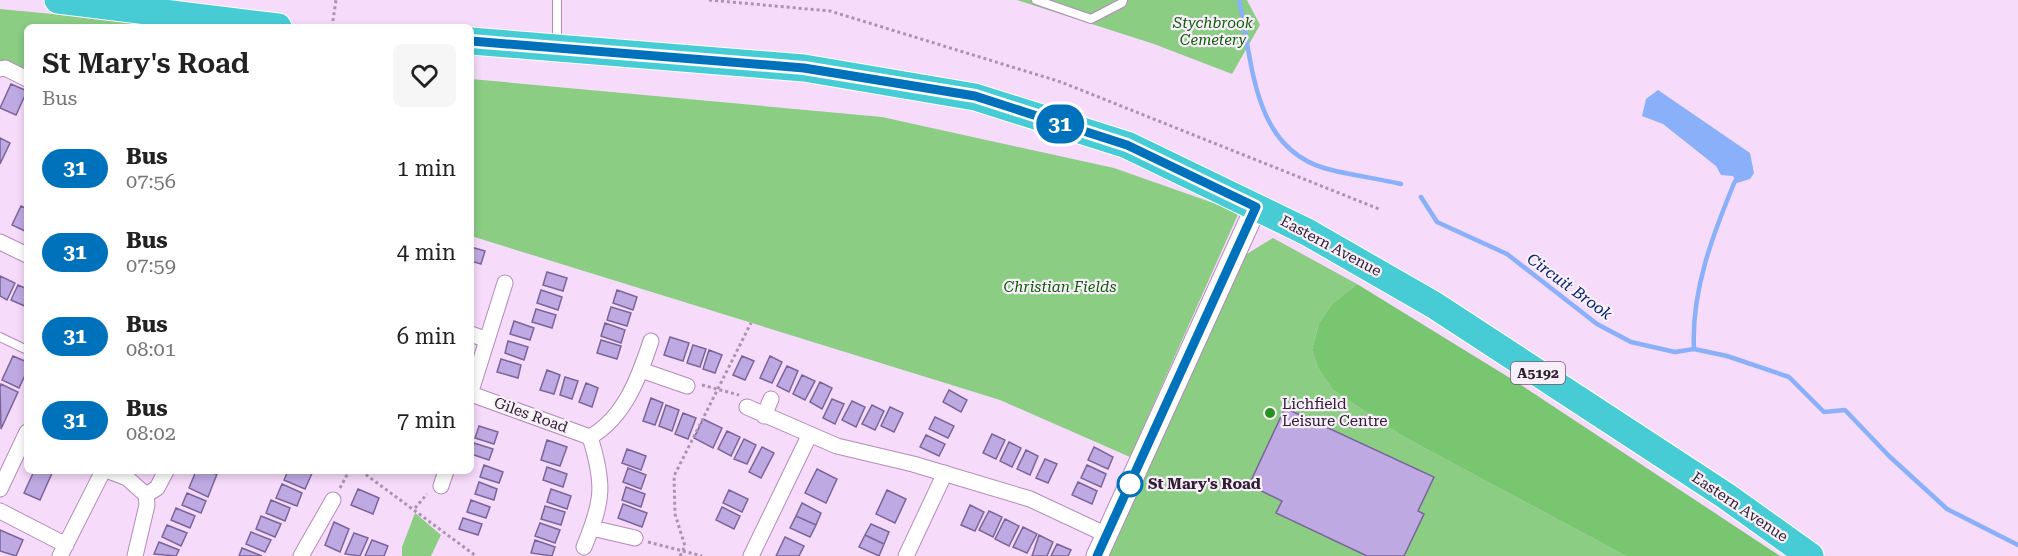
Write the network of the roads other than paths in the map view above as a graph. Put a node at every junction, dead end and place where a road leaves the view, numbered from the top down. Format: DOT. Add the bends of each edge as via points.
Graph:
graph roads {
  1 [pos="58,0"];
  2 [pos="557,0"];
  3 [pos="1036,0"];
  4 [pos="1123,0"];
  5 [pos="244,24"];
  6 [pos="474,41"];
  7 [pos="557,47"];
  8 [pos="0,69"];
  9 [pos="24,78"];
  10 [pos="1256,207"];
  11 [pos="0,242"];
  12 [pos="24,254"];
  13 [pos="505,283"];
  14 [pos="474,335"];
  15 [pos="0,337"];
  16 [pos="487,340"];
  17 [pos="651,341"];
  18 [pos="24,349"];
  19 [pos="641,370"];
  20 [pos="474,383"];
  21 [pos="687,386"];
  22 [pos="474,394"];
  23 [pos="771,399"];
  24 [pos="747,407"];
  25 [pos="764,416"];
  26 [pos="809,436"];
  27 [pos="590,437"];
  28 [pos="24,438"];
  29 [pos="945,472"];
  30 [pos="102,474"];
  31 [pos="117,474"];
  32 [pos="164,474"];
  33 [pos="0,489"];
  34 [pos="146,495"];
  35 [pos="333,500"];
  36 [pos="0,511"];
  37 [pos="592,528"];
  38 [pos="1107,535"];
  39 [pos="635,538"];
  40 [pos="584,548"];
  41 [pos="63,551"];
  42 [pos="135,556"];
  43 [pos="301,556"];
  44 [pos="751,556"];
  45 [pos="906,556"];
  46 [pos="1097,556"];
  47 [pos="1810,556"];
  1 -- 5 [label="highway"];
  2 -- 7 [label="lane"];
  3 -- 4 [label="lane" via="1091,19"];
  6 -- 7 [label="highway, Eastern Avenue / A5192"];
  7 -- 10 [label="highway, Eastern Avenue / A5192" via="804,68 975,96 1127,145"];
  8 -- 9 [label="street"];
  10 -- 38 [label="street"];
  10 -- 47 [label="highway, Eastern Avenue / A5192" via="1434,304 1726,496"];
  11 -- 12 [label="street"];
  13 -- 16 [label="street, Giles Road"];
  14 -- 16 [label="street"];
  15 -- 18 [label="lane"];
  16 -- 20 [label="street, Giles Road"];
  17 -- 19 [label="street"];
  19 -- 21 [label="street"];
  19 -- 27 [label="street" via="617,414"];
  22 -- 27 [label="street, Giles Road"];
  23 -- 25 [label="street"];
  24 -- 25 [label="street"];
  25 -- 26 [label="street"];
  26 -- 29 [label="street"];
  26 -- 44 [label="street"];
  27 -- 37 [label="street" via="600,467 602,499"];
  28 -- 33 [label="street"];
  29 -- 38 [label="street" via="1030,499"];
  29 -- 45 [label="street"];
  30 -- 41 [label="street"];
  31 -- 34 [label="street"];
  32 -- 34 [label="street" via="157,488"];
  34 -- 42 [label="street"];
  35 -- 43 [label="street"];
  36 -- 41 [label="street"];
  37 -- 39 [label="street"];
  37 -- 40 [label="street"];
  38 -- 46 [label="street"];
}
